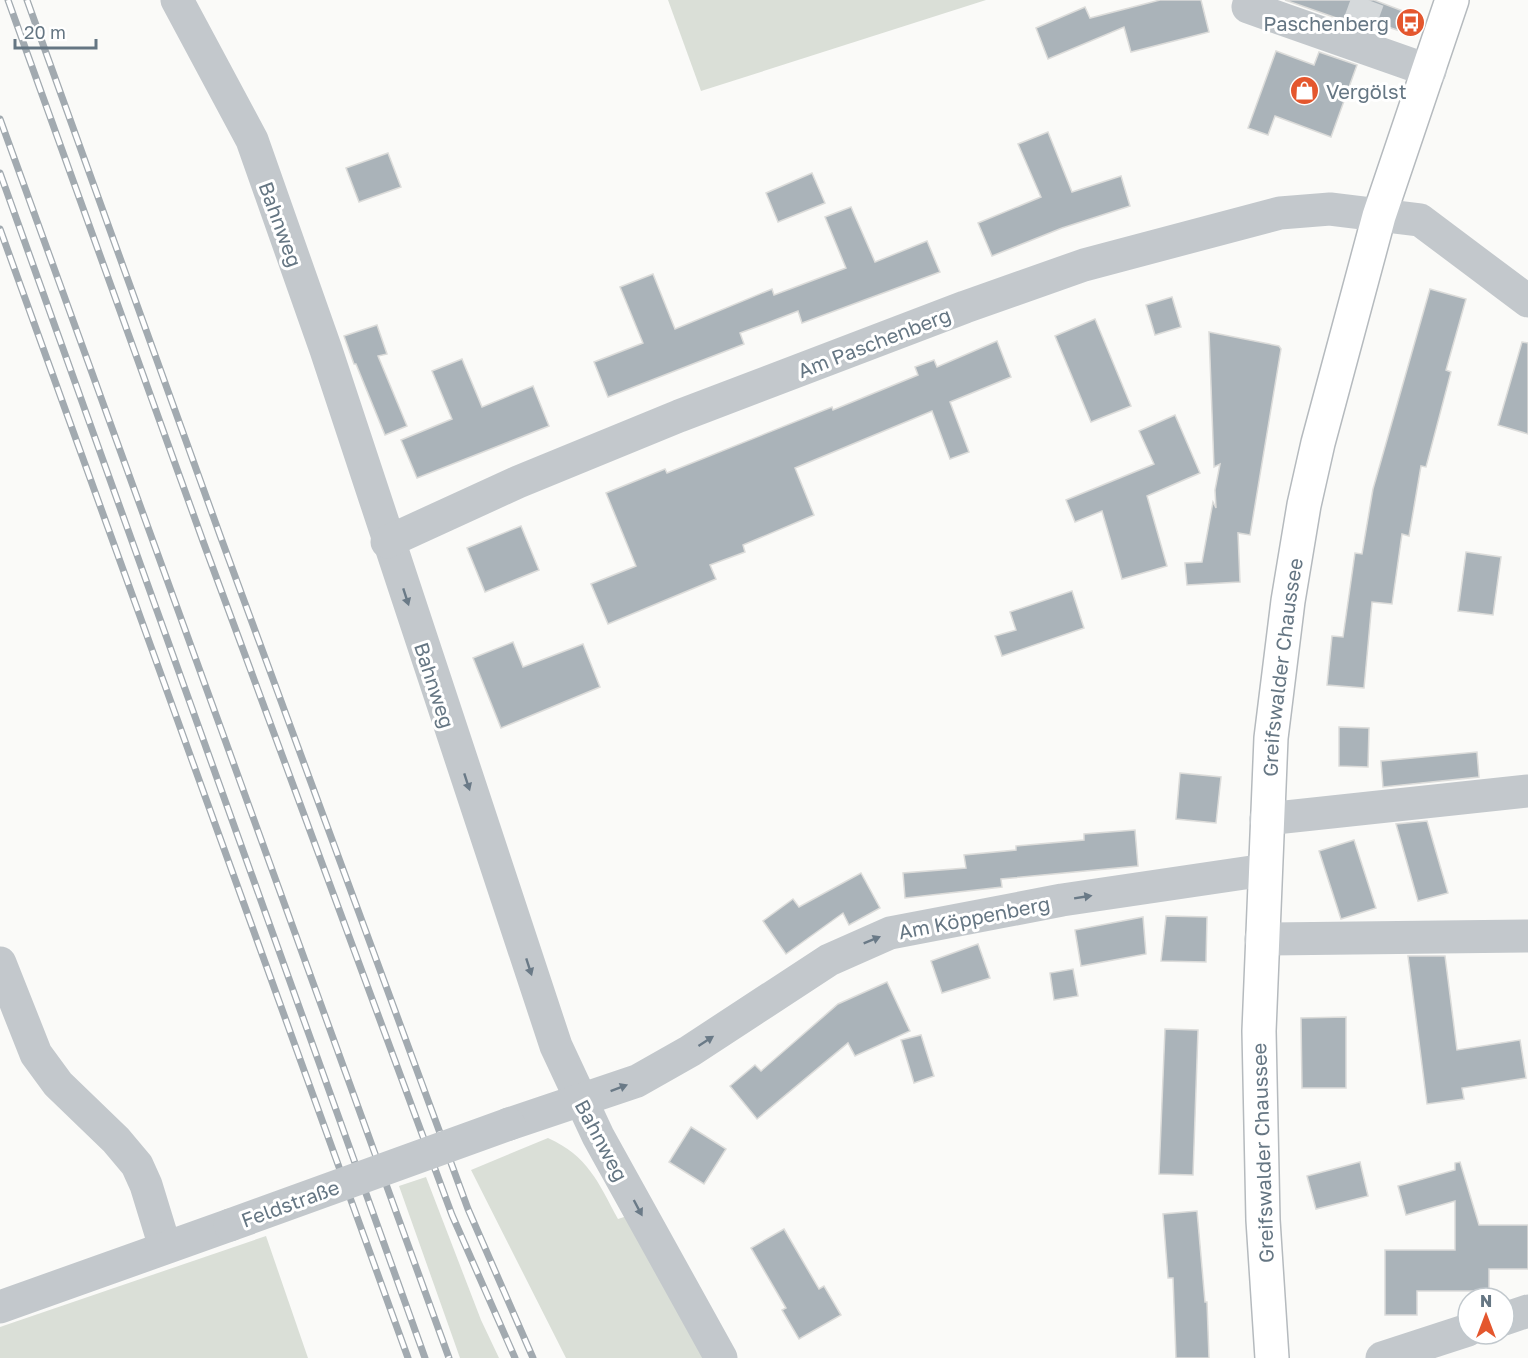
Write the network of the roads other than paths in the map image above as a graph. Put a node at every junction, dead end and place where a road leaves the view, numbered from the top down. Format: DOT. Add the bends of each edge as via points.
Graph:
graph roads {
  1 [pos="177,0"];
  2 [pos="1250,0"];
  3 [pos="1452,0"];
  4 [pos="1430,71"];
  5 [pos="1379,216"];
  6 [pos="1528,301"];
  7 [pos="387,542"];
  8 [pos="1528,791"];
  9 [pos="1266,819"];
  10 [pos="1251,871"];
  11 [pos="1528,936"];
  12 [pos="1262,939"];
  13 [pos="0,963"];
  14 [pos="580,1101"];
  15 [pos="165,1248"];
  16 [pos="0,1307"];
  17 [pos="1456,1334"];
  18 [pos="721,1358"];
  19 [pos="1272,1358"];
  20 [pos="1382,1358"];
  1 -- 7 [label="street, Bahnweg" via="252,140 326,350"];
  2 -- 4 [label="street" via="1248,7 1355,37"];
  3 -- 4 [label="main road, Greifswalder Chaussee"];
  4 -- 5 [label="main road, Greifswalder Chaussee"];
  5 -- 6 [label="street, Am Paschenberg" via="1420,220"];
  5 -- 7 [label="street, Am Paschenberg" via="1330,209 1280,213 1084,265 679,416 518,482"];
  5 -- 9 [label="main road, Greifswalder Chaussee" via="1304,505 1271,738"];
  7 -- 14 [label="street, Bahnweg, one-way" via="555,1046"];
  8 -- 9 [label="street"];
  9 -- 10 [label="main road, Greifswalder Chaussee"];
  10 -- 12 [label="main road, Greifswalder Chaussee"];
  14 -- 10 [label="street, Am Köppenberg, one-way" via="655,1071 829,960 890,933 1062,900"];
  11 -- 12 [label="street"];
  12 -- 19 [label="main road, Greifswalder Chaussee" via="1258,1031 1260,1134"];
  13 -- 15 [label="street" via="36,1054 58,1084 137,1165"];
  14 -- 15 [label="street, Feldstraße, bridge"];
  14 -- 18 [label="street, Bahnweg, one-way"];
  15 -- 16 [label="street, Feldstraße"];
  17 -- 20 [label="street"];
}
